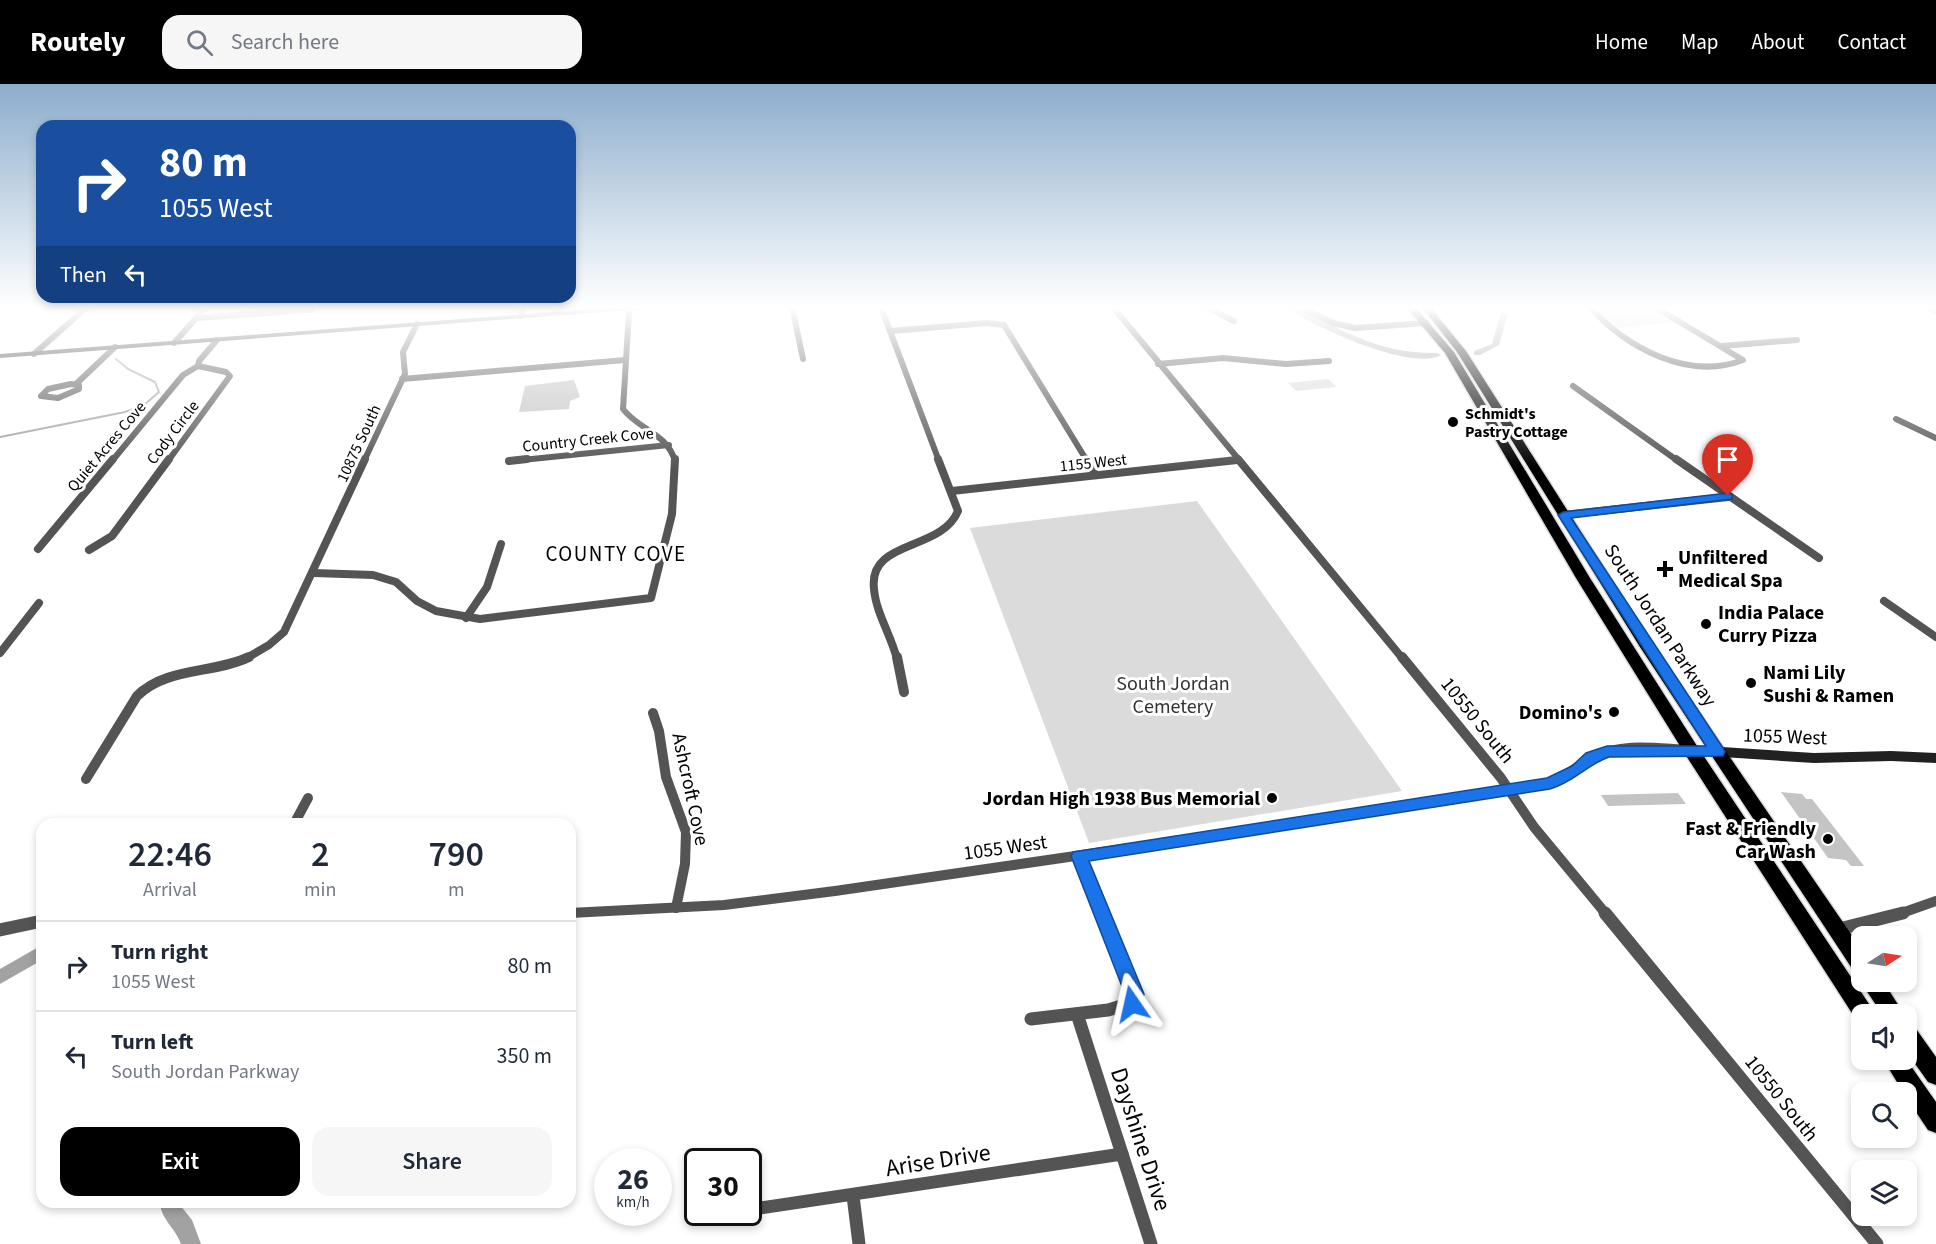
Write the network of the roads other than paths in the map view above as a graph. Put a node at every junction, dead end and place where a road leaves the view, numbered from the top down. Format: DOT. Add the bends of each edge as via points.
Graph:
graph roads {
  1 [pos="100,361"];
  2 [pos="199,361"];
  3 [pos="404,361"];
  4 [pos="612,361"];
  5 [pos="625,361"];
  6 [pos="902,361"];
  7 [pos="1027,361"];
  8 [pos="1156,361"];
  9 [pos="1189,361"];
  10 [pos="1256,361"];
  11 [pos="1455,361"];
  12 [pos="1467,361"];
  13 [pos="1670,361"];
  14 [pos="1735,361"];
  15 [pos="1329,362"];
  16 [pos="1158,364"];
  17 [pos="198,366"];
  18 [pos="402,379"];
  19 [pos="76,384"];
  20 [pos="1573,386"];
  21 [pos="1896,419"];
  22 [pos="1936,438"];
  23 [pos="669,444"];
  24 [pos="1237,459"];
  25 [pos="509,461"];
  26 [pos="1096,475"];
  27 [pos="952,491"];
  28 [pos="1728,496"];
  29 [pos="1563,515"];
  30 [pos="501,544"];
  31 [pos="38,549"];
  32 [pos="89,550"];
  33 [pos="1819,558"];
  34 [pos="314,573"];
  35 [pos="1583,578"];
  36 [pos="1604,580"];
  37 [pos="1884,601"];
  38 [pos="39,603"];
  39 [pos="466,618"];
  40 [pos="1936,637"];
  41 [pos="0,653"];
  42 [pos="904,692"];
  43 [pos="653,713"];
  44 [pos="1691,750"];
  45 [pos="1717,752"];
  46 [pos="1936,758"];
  47 [pos="86,778"];
  48 [pos="1511,790"];
  49 [pos="308,798"];
  50 [pos="297,818"];
  51 [pos="1079,856"];
  52 [pos="1936,901"];
  53 [pos="676,908"];
  54 [pos="576,913"];
  55 [pos="36,922"];
  56 [pos="0,930"];
  57 [pos="1838,933"];
  58 [pos="1851,952"];
  59 [pos="1857,1004"];
  60 [pos="1077,1014"];
  61 [pos="1031,1019"];
  62 [pos="1917,1048"];
  63 [pos="1901,1070"];
  64 [pos="1936,1075"];
  65 [pos="1936,1122"];
  66 [pos="1122,1154"];
  67 [pos="853,1196"];
  68 [pos="762,1208"];
  69 [pos="859,1244"];
  70 [pos="1151,1244"];
  71 [pos="1877,1244"];
  1 -- 19 [label="street"];
  2 -- 17 [label="street"];
  3 -- 18 [label="street, 10875 South"];
  4 -- 18 [label="street"];
  5 -- 23 [label="street" via="623,409 633,422"];
  6 -- 27 [label="street"];
  7 -- 26 [label="street"];
  8 -- 16 [label="street, 10550 South"];
  9 -- 16 [label="street"];
  10 -- 15 [label="street"];
  11 -- 35 [label="main road, South Jordan Parkway"];
  12 -- 29 [label="main road, South Jordan Parkway"];
  13 -- 14 [label="street" via="1694,367"];
  16 -- 24 [label="street, 10550 South"];
  17 -- 31 [label="street, Quiet Acres Cove" via="183,375"];
  17 -- 32 [label="street, Cody Circle" via="230,376 112,536"];
  18 -- 34 [label="street, 10875 South"];
  19 -- 19 [label="street" via="53,387 41,396 65,396 79,389"];
  20 -- 28 [label="street"];
  21 -- 22 [label="street"];
  23 -- 25 [label="street, Country Creek Cove"];
  23 -- 39 [label="street" via="675,461 672,514 651,598 496,619"];
  24 -- 26 [label="street, 1155 West"];
  24 -- 48 [label="street, 10550 South"];
  26 -- 27 [label="street, 1155 West"];
  27 -- 42 [label="street" via="958,511 954,522 939,534 888,556 874,579"];
  28 -- 29 [label="street"];
  28 -- 33 [label="street"];
  29 -- 36 [label="main road, South Jordan Parkway"];
  30 -- 39 [label="street" via="487,587"];
  34 -- 39 [label="street" via="359,573 386,578 425,606"];
  34 -- 47 [label="street, 10875 South" via="290,623 263,650 232,664 166,678 145,687"];
  35 -- 36 [label="main road"];
  35 -- 44 [label="main road, South Jordan Parkway"];
  36 -- 45 [label="main road, South Jordan Parkway"];
  37 -- 40 [label="street"];
  38 -- 41 [label="street"];
  43 -- 53 [label="street, Ashcroft Cove" via="662,732 666,777 687,842"];
  44 -- 45 [label="street, 1055 West"];
  44 -- 48 [label="street, 1055 West" via="1607,752 1592,757 1578,770 1554,782"];
  44 -- 59 [label="main road, South Jordan Parkway"];
  45 -- 46 [label="street, 1055 West" via="1814,758"];
  45 -- 57 [label="main road, South Jordan Parkway"];
  48 -- 51 [label="street, 1055 West"];
  48 -- 71 [label="street, 10550 South" via="1534,827"];
  49 -- 50 [label="street"];
  51 -- 53 [label="street, 1055 West" via="835,891"];
  51 -- 60 [label="street" via="1134,994 1132,1004"];
  52 -- 57 [label="street"];
  53 -- 54 [label="street, 1055 West"];
  55 -- 56 [label="street"];
  57 -- 58 [label="main road, South Jordan Parkway"];
  60 -- 61 [label="street"];
  60 -- 66 [label="street, Dayshine Drive"];
  62 -- 64 [label="main road"];
  63 -- 65 [label="main road"];
  66 -- 67 [label="street, Arise Drive"];
  66 -- 70 [label="street, Dayshine Drive"];
  67 -- 68 [label="street, Arise Drive"];
  67 -- 69 [label="street"];
}
